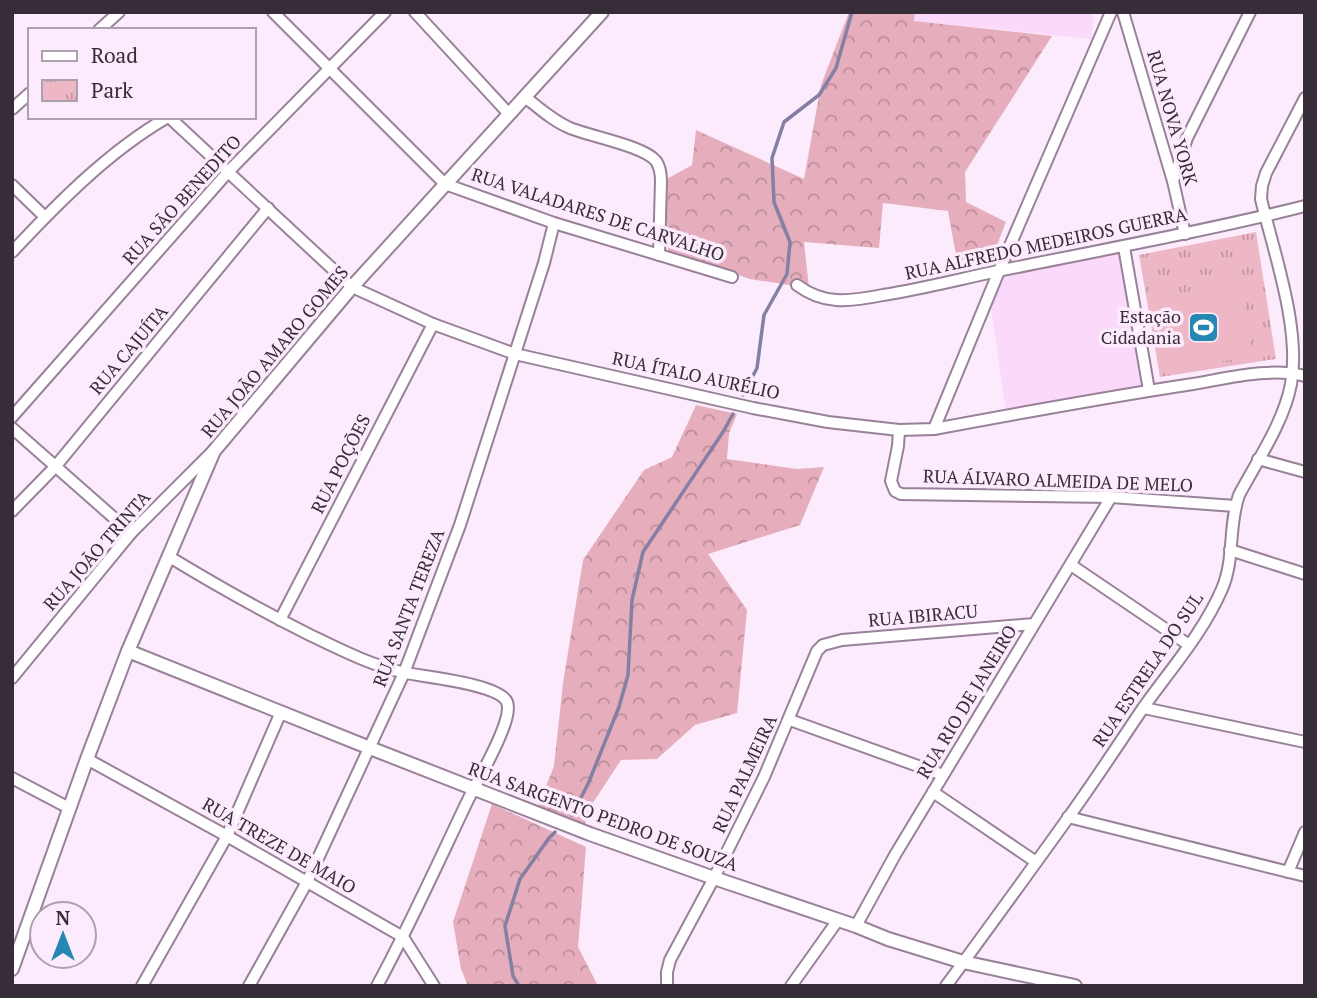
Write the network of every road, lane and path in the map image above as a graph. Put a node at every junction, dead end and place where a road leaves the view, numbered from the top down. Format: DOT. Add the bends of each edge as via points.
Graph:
graph roads {
  1 [pos="119,12"];
  2 [pos="273,12"];
  3 [pos="384,12"];
  4 [pos="415,12"];
  5 [pos="602,12"];
  6 [pos="1111,12"];
  7 [pos="1123,12"];
  8 [pos="1250,12"];
  9 [pos="101,28"];
  10 [pos="330,69"];
  11 [pos="28,95"];
  12 [pos="525,97"];
  13 [pos="1305,98"];
  14 [pos="12,109"];
  15 [pos="509,114"];
  16 [pos="165,119"];
  17 [pos="170,119"];
  18 [pos="228,172"];
  19 [pos="1173,181"];
  20 [pos="445,184"];
  21 [pos="12,185"];
  22 [pos="1305,206"];
  23 [pos="268,208"];
  24 [pos="1265,216"];
  25 [pos="46,217"];
  26 [pos="555,223"];
  27 [pos="1185,234"];
  28 [pos="1124,247"];
  29 [pos="12,252"];
  30 [pos="659,255"];
  31 [pos="999,271"];
  32 [pos="732,277"];
  33 [pos="797,285"];
  34 [pos="352,287"];
  35 [pos="433,324"];
  36 [pos="515,354"];
  37 [pos="1292,373"];
  38 [pos="1305,376"];
  39 [pos="1149,390"];
  40 [pos="12,417"];
  41 [pos="12,428"];
  42 [pos="934,429"];
  43 [pos="900,430"];
  44 [pos="214,450"];
  45 [pos="1258,459"];
  46 [pos="55,467"];
  47 [pos="1305,472"];
  48 [pos="1111,498"];
  49 [pos="1235,506"];
  50 [pos="12,511"];
  51 [pos="131,533"];
  52 [pos="1230,550"];
  53 [pos="168,556"];
  54 [pos="1071,565"];
  55 [pos="1305,573"];
  56 [pos="281,620"];
  57 [pos="1034,624"];
  58 [pos="1189,645"];
  59 [pos="128,651"];
  60 [pos="817,651"];
  61 [pos="404,673"];
  62 [pos="12,678"];
  63 [pos="1144,708"];
  64 [pos="281,712"];
  65 [pos="790,720"];
  66 [pos="1305,742"];
  67 [pos="370,748"];
  68 [pos="87,759"];
  69 [pos="943,775"];
  70 [pos="12,778"];
  71 [pos="474,788"];
  72 [pos="933,792"];
  73 [pos="69,808"];
  74 [pos="1068,817"];
  75 [pos="1305,832"];
  76 [pos="226,836"];
  77 [pos="1036,862"];
  78 [pos="1288,872"];
  79 [pos="1305,876"];
  80 [pos="714,878"];
  81 [pos="307,882"];
  82 [pos="838,920"];
  83 [pos="856,926"];
  84 [pos="403,937"];
  85 [pos="963,962"];
  86 [pos="12,969"];
  87 [pos="142,986"];
  88 [pos="249,986"];
  89 [pos="377,986"];
  90 [pos="434,986"];
  91 [pos="667,986"];
  92 [pos="791,986"];
  93 [pos="946,986"];
  94 [pos="1076,986"];
  1 -- 9 [label="street"];
  2 -- 10 [label="street, RUA VALADARES DE CARVALHO"];
  3 -- 10 [label="street, RUA SÃO BENEDITO"];
  4 -- 15 [label="street"];
  5 -- 12 [label="street, RUA JOÃO AMARO GOMES"];
  6 -- 31 [label="street"];
  7 -- 19 [label="street, RUA NOVA YORK"];
  8 -- 19 [label="street" via="1187,138"];
  10 -- 18 [label="street, RUA SÃO BENEDITO"];
  10 -- 20 [label="street, RUA VALADARES DE CARVALHO"];
  11 -- 14 [label="street"];
  12 -- 15 [label="street, RUA JOÃO AMARO GOMES"];
  12 -- 30 [label="street" via="566,126 644,152 655,160 661,181"];
  13 -- 24 [label="street, RUA ESTRELA DO SUL" via="1266,173 1261,199"];
  15 -- 20 [label="street, RUA JOÃO AMARO GOMES"];
  16 -- 25 [label="street" via="132,140"];
  17 -- 18 [label="street, RUA ÍTALO AURÉLIO"];
  18 -- 23 [label="street, RUA ÍTALO AURÉLIO"];
  18 -- 40 [label="street, RUA SÃO BENEDITO"];
  19 -- 27 [label="street, RUA NOVA YORK"];
  20 -- 26 [label="street, RUA VALADARES DE CARVALHO"];
  20 -- 34 [label="street, RUA JOÃO AMARO GOMES"];
  21 -- 25 [label="street"];
  22 -- 24 [label="street, RUA ALFREDO MEDEIROS GUERRA"];
  23 -- 34 [label="street, RUA ÍTALO AURÉLIO"];
  23 -- 46 [label="street, RUA CAJUÍTA"];
  24 -- 27 [label="street, RUA ALFREDO MEDEIROS GUERRA"];
  24 -- 37 [label="street, RUA ESTRELA DO SUL" via="1292,333"];
  25 -- 29 [label="street"];
  26 -- 30 [label="street, RUA VALADARES DE CARVALHO"];
  26 -- 36 [label="street, RUA SANTA TEREZA"];
  27 -- 28 [label="street, RUA ALFREDO MEDEIROS GUERRA"];
  28 -- 31 [label="street, RUA ALFREDO MEDEIROS GUERRA"];
  28 -- 39 [label="street"];
  30 -- 32 [label="street, RUA VALADARES DE CARVALHO"];
  31 -- 33 [label="street, RUA ALFREDO MEDEIROS GUERRA" via="860,299 821,298"];
  31 -- 42 [label="street"];
  34 -- 35 [label="street, RUA ÍTALO AURÉLIO"];
  34 -- 44 [label="street, RUA JOÃO AMARO GOMES"];
  35 -- 36 [label="street, RUA ÍTALO AURÉLIO"];
  35 -- 56 [label="street, RUA POÇÕES"];
  36 -- 43 [label="street, RUA ÍTALO AURÉLIO" via="753,408"];
  36 -- 61 [label="street, RUA SANTA TEREZA" via="460,525"];
  37 -- 38 [label="street, RUA ÍTALO AURÉLIO"];
  37 -- 39 [label="street, RUA ÍTALO AURÉLIO"];
  37 -- 45 [label="street, RUA ESTRELA DO SUL" via="1286,402"];
  39 -- 42 [label="street, RUA ÍTALO AURÉLIO"];
  41 -- 46 [label="street"];
  42 -- 43 [label="street, RUA ÍTALO AURÉLIO"];
  43 -- 48 [label="street, RUA ÁLVARO ALMEIDA DE MELO" via="892,487 901,494"];
  44 -- 51 [label="street, RUA JOÃO TRINTA"];
  44 -- 53 [label="street, RUA JOÃO AMARO GOMES"];
  45 -- 47 [label="street"];
  45 -- 49 [label="street, RUA ESTRELA DO SUL"];
  46 -- 50 [label="street, RUA CAJUÍTA"];
  46 -- 51 [label="street"];
  48 -- 49 [label="street, RUA ÁLVARO ALMEIDA DE MELO"];
  48 -- 54 [label="street, RUA RIO DE JANEIRO"];
  49 -- 52 [label="street, RUA ESTRELA DO SUL"];
  51 -- 62 [label="street, RUA JOÃO TRINTA"];
  52 -- 55 [label="street"];
  52 -- 58 [label="street, RUA ESTRELA DO SUL" via="1224,586"];
  53 -- 56 [label="street"];
  53 -- 59 [label="street, RUA JOÃO AMARO GOMES"];
  54 -- 57 [label="street, RUA RIO DE JANEIRO"];
  54 -- 58 [label="street"];
  56 -- 61 [label="street" via="336,648"];
  57 -- 60 [label="street, RUA IBIRACU" via="842,640"];
  57 -- 69 [label="street, RUA RIO DE JANEIRO"];
  58 -- 63 [label="street, RUA ESTRELA DO SUL"];
  59 -- 64 [label="street, RUA SARGENTO PEDRO DE SOUZA"];
  59 -- 68 [label="street, RUA JOÃO AMARO GOMES"];
  60 -- 65 [label="street, RUA PALMEIRA"];
  61 -- 67 [label="street, RUA SANTA TEREZA"];
  61 -- 71 [label="street" via="452,680 506,701 506,722"];
  63 -- 66 [label="street"];
  63 -- 74 [label="street, RUA ESTRELA DO SUL"];
  64 -- 67 [label="street, RUA SARGENTO PEDRO DE SOUZA"];
  64 -- 76 [label="street"];
  65 -- 69 [label="street"];
  65 -- 80 [label="street, RUA PALMEIRA"];
  67 -- 71 [label="street, RUA SARGENTO PEDRO DE SOUZA"];
  67 -- 81 [label="street, RUA SANTA TEREZA"];
  68 -- 73 [label="street, RUA JOÃO AMARO GOMES"];
  68 -- 76 [label="street, RUA TREZE DE MAIO"];
  69 -- 72 [label="street, RUA RIO DE JANEIRO"];
  70 -- 73 [label="street"];
  71 -- 80 [label="street, RUA SARGENTO PEDRO DE SOUZA"];
  71 -- 84 [label="street"];
  72 -- 77 [label="street"];
  72 -- 83 [label="street, RUA RIO DE JANEIRO"];
  73 -- 86 [label="street, RUA JOÃO AMARO GOMES"];
  74 -- 77 [label="street, RUA ESTRELA DO SUL"];
  74 -- 78 [label="street"];
  75 -- 78 [label="street"];
  76 -- 81 [label="street, RUA TREZE DE MAIO"];
  76 -- 87 [label="street"];
  77 -- 85 [label="street, RUA ESTRELA DO SUL"];
  78 -- 79 [label="street"];
  80 -- 82 [label="street, RUA SARGENTO PEDRO DE SOUZA"];
  80 -- 91 [label="street, RUA PALMEIRA" via="670,960"];
  81 -- 84 [label="street, RUA TREZE DE MAIO"];
  81 -- 88 [label="street, RUA SANTA TEREZA"];
  82 -- 83 [label="street, RUA SARGENTO PEDRO DE SOUZA"];
  82 -- 92 [label="street"];
  83 -- 85 [label="street, RUA SARGENTO PEDRO DE SOUZA"];
  84 -- 89 [label="street"];
  84 -- 90 [label="street, RUA TREZE DE MAIO"];
  85 -- 93 [label="street, RUA ESTRELA DO SUL"];
  85 -- 94 [label="street, RUA SARGENTO PEDRO DE SOUZA"];
}
